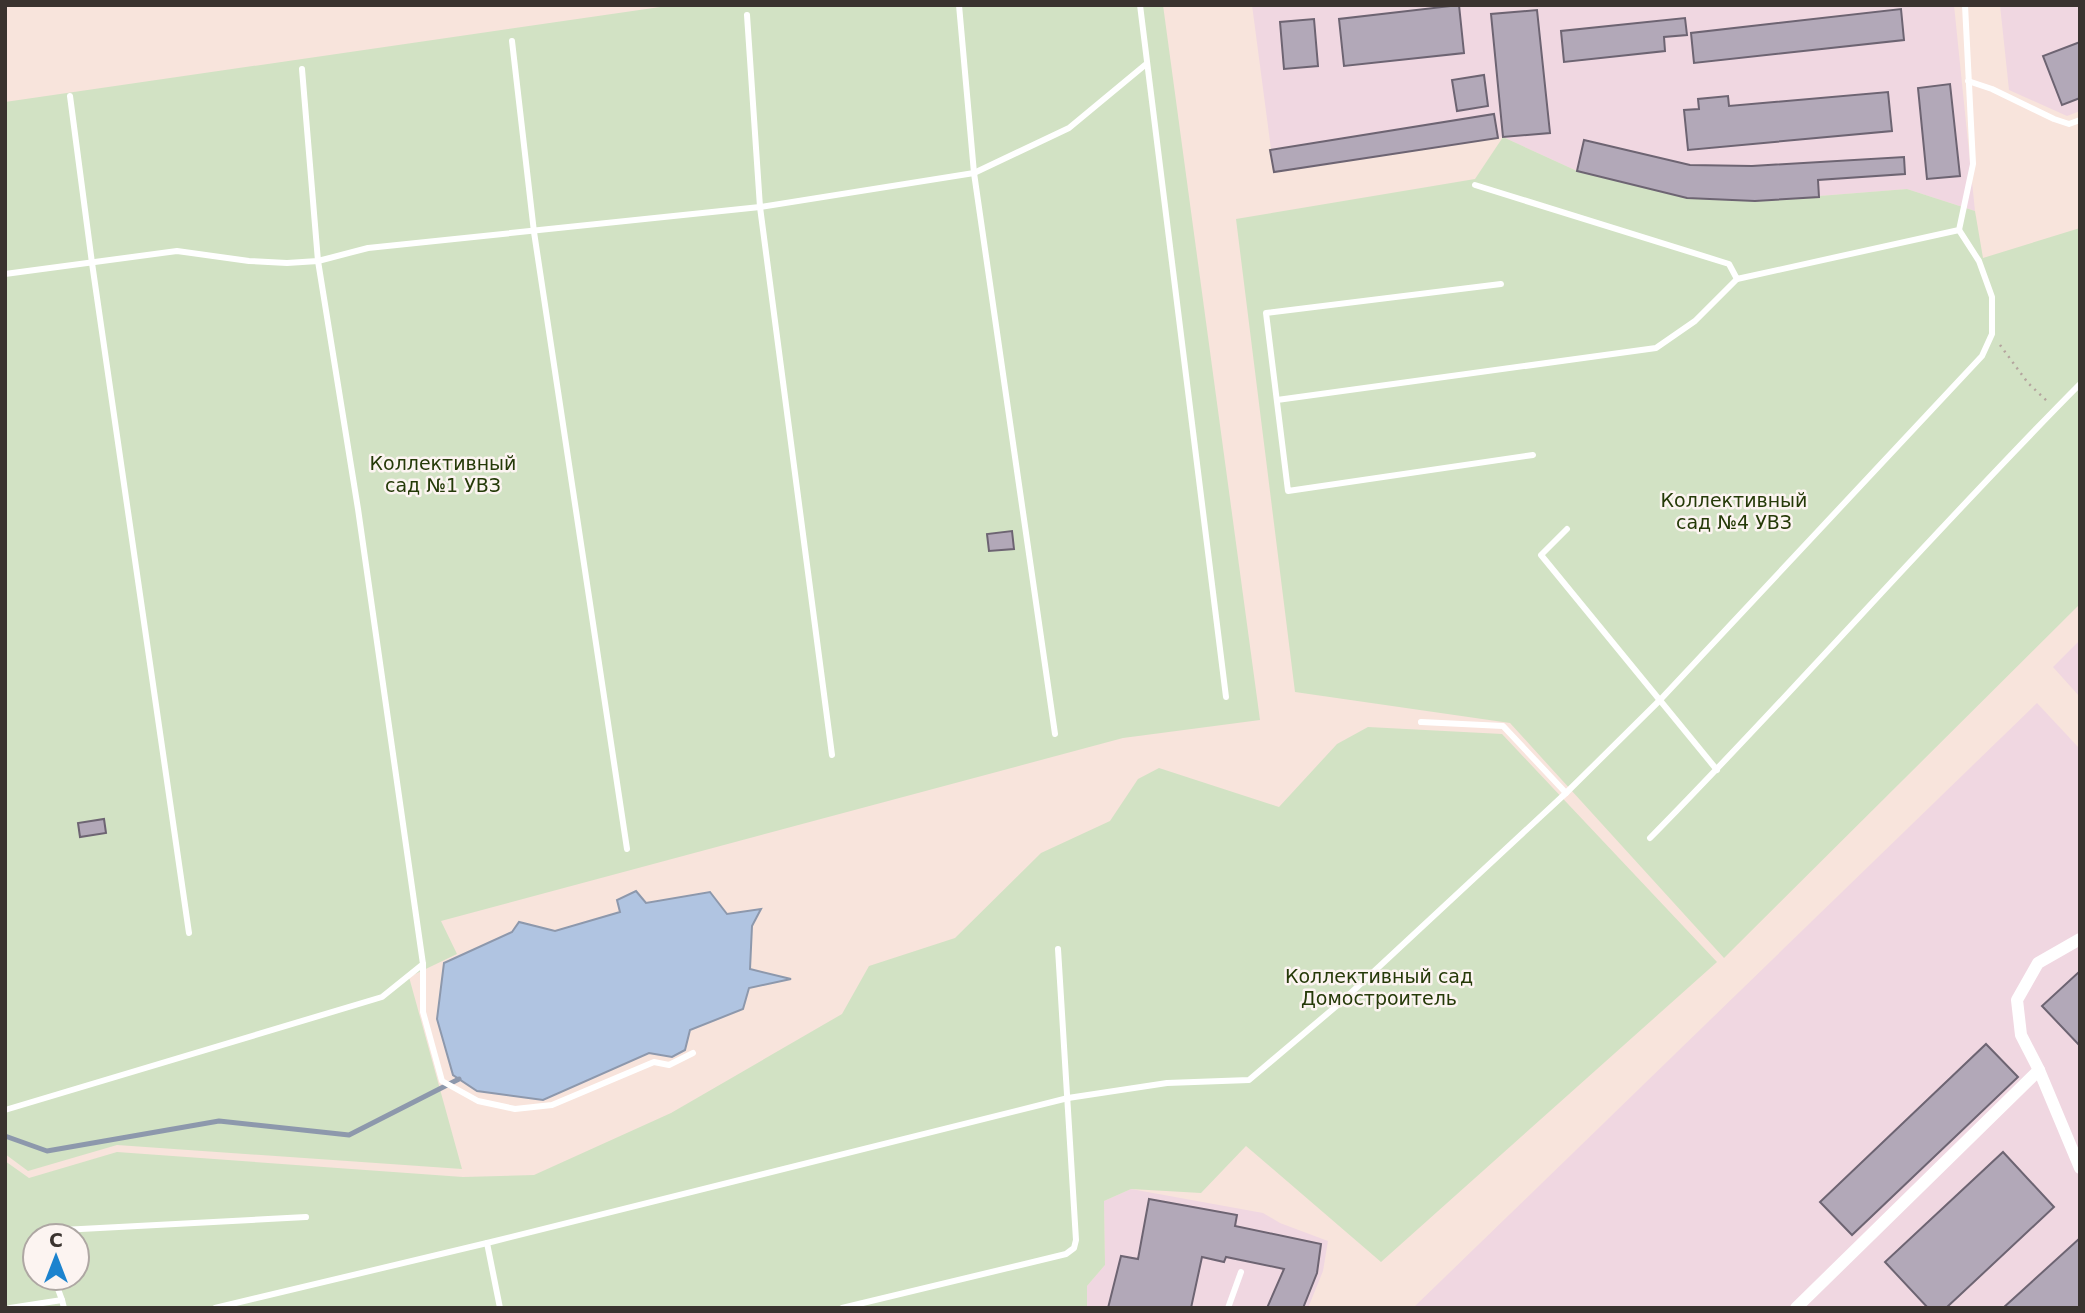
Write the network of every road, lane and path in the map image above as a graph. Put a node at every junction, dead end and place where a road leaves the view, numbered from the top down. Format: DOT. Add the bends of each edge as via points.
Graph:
graph roads {
  1 [pos="959,5"];
  2 [pos="1140,5"];
  3 [pos="1965,5"];
  4 [pos="747,15"];
  5 [pos="512,41"];
  6 [pos="1145,65"];
  7 [pos="302,69"];
  8 [pos="1968,81"];
  9 [pos="70,96"];
  10 [pos="2080,120"];
  11 [pos="974,173"];
  12 [pos="1475,186"];
  13 [pos="760,207"];
  14 [pos="1959,230"];
  15 [pos="534,232"];
  16 [pos="318,261"];
  17 [pos="92,262"];
  18 [pos="5,274"];
  19 [pos="1737,279"];
  20 [pos="1501,284"];
  21 [pos="1992,334"];
  22 [pos="2080,384"];
  23 [pos="1278,400"];
  24 [pos="2056,409"];
  25 [pos="1533,455"];
  26 [pos="1567,528"];
  27 [pos="1226,697"];
  28 [pos="1660,700"];
  29 [pos="1421,722"];
  30 [pos="1055,734"];
  31 [pos="832,755"];
  32 [pos="1717,771"];
  33 [pos="1566,793"];
  34 [pos="1650,838"];
  35 [pos="627,849"];
  36 [pos="189,933"];
  37 [pos="2080,939"];
  38 [pos="1058,949"];
  39 [pos="423,964"];
  40 [pos="693,1053"];
  41 [pos="2039,1070"];
  42 [pos="1068,1098"];
  43 [pos="5,1110"];
  44 [pos="2080,1168"];
  45 [pos="306,1217"];
  46 [pos="91,1228"];
  47 [pos="487,1243"];
  48 [pos="1241,1272"];
  49 [pos="63,1304"];
  50 [pos="10,1308"];
  51 [pos="215,1308"];
  52 [pos="500,1308"];
  53 [pos="842,1308"];
  54 [pos="1228,1308"];
  55 [pos="1796,1308"];
  1 -- 11 [label="lane"];
  2 -- 6 [label="lane"];
  3 -- 8 [label="lane"];
  4 -- 13 [label="lane"];
  5 -- 15 [label="lane"];
  6 -- 11 [label="lane" via="1069,128"];
  6 -- 27 [label="lane"];
  7 -- 16 [label="lane"];
  8 -- 10 [label="lane" via="2054,119 2070,124"];
  8 -- 14 [label="lane" via="1973,164"];
  9 -- 17 [label="lane"];
  11 -- 13 [label="lane"];
  11 -- 30 [label="lane"];
  12 -- 19 [label="lane" via="1729,264"];
  13 -- 15 [label="lane"];
  13 -- 31 [label="lane"];
  14 -- 19 [label="lane"];
  14 -- 21 [label="lane" via="1979,261 1992,297"];
  15 -- 16 [label="lane" via="368,248"];
  15 -- 35 [label="lane"];
  16 -- 17 [label="lane" via="249,261 177,251"];
  16 -- 39 [label="lane"];
  17 -- 18 [label="lane"];
  17 -- 36 [label="lane"];
  19 -- 23 [label="lane" via="1695,321 1656,348"];
  20 -- 23 [label="lane" via="1266,313"];
  21 -- 24 [label="path" via="2028,383"];
  21 -- 28 [label="lane" via="1982,356"];
  22 -- 24 [label="lane"];
  23 -- 25 [label="lane" via="1288,491"];
  24 -- 32 [label="lane"];
  26 -- 28 [label="lane" via="1541,555"];
  28 -- 32 [label="lane"];
  28 -- 33 [label="lane"];
  29 -- 33 [label="lane" via="1503,726"];
  32 -- 34 [label="lane"];
  33 -- 42 [label="lane" via="1340,1003 1249,1080 1167,1083"];
  37 -- 41 [label="street" via="2038,963 2017,1000 2021,1035"];
  38 -- 42 [label="lane"];
  39 -- 40 [label="lane" via="423,1012 442,1081 478,1101 515,1109 552,1105 654,1062 669,1065"];
  39 -- 43 [label="lane" via="382,997"];
  41 -- 44 [label="street"];
  41 -- 55 [label="street"];
  42 -- 47 [label="lane"];
  42 -- 53 [label="lane" via="1074,1248 1066,1254"];
  45 -- 46 [label="lane"];
  47 -- 51 [label="lane"];
  47 -- 52 [label="lane"];
  48 -- 54 [label="lane"];
  49 -- 50 [label="lane"];
}
